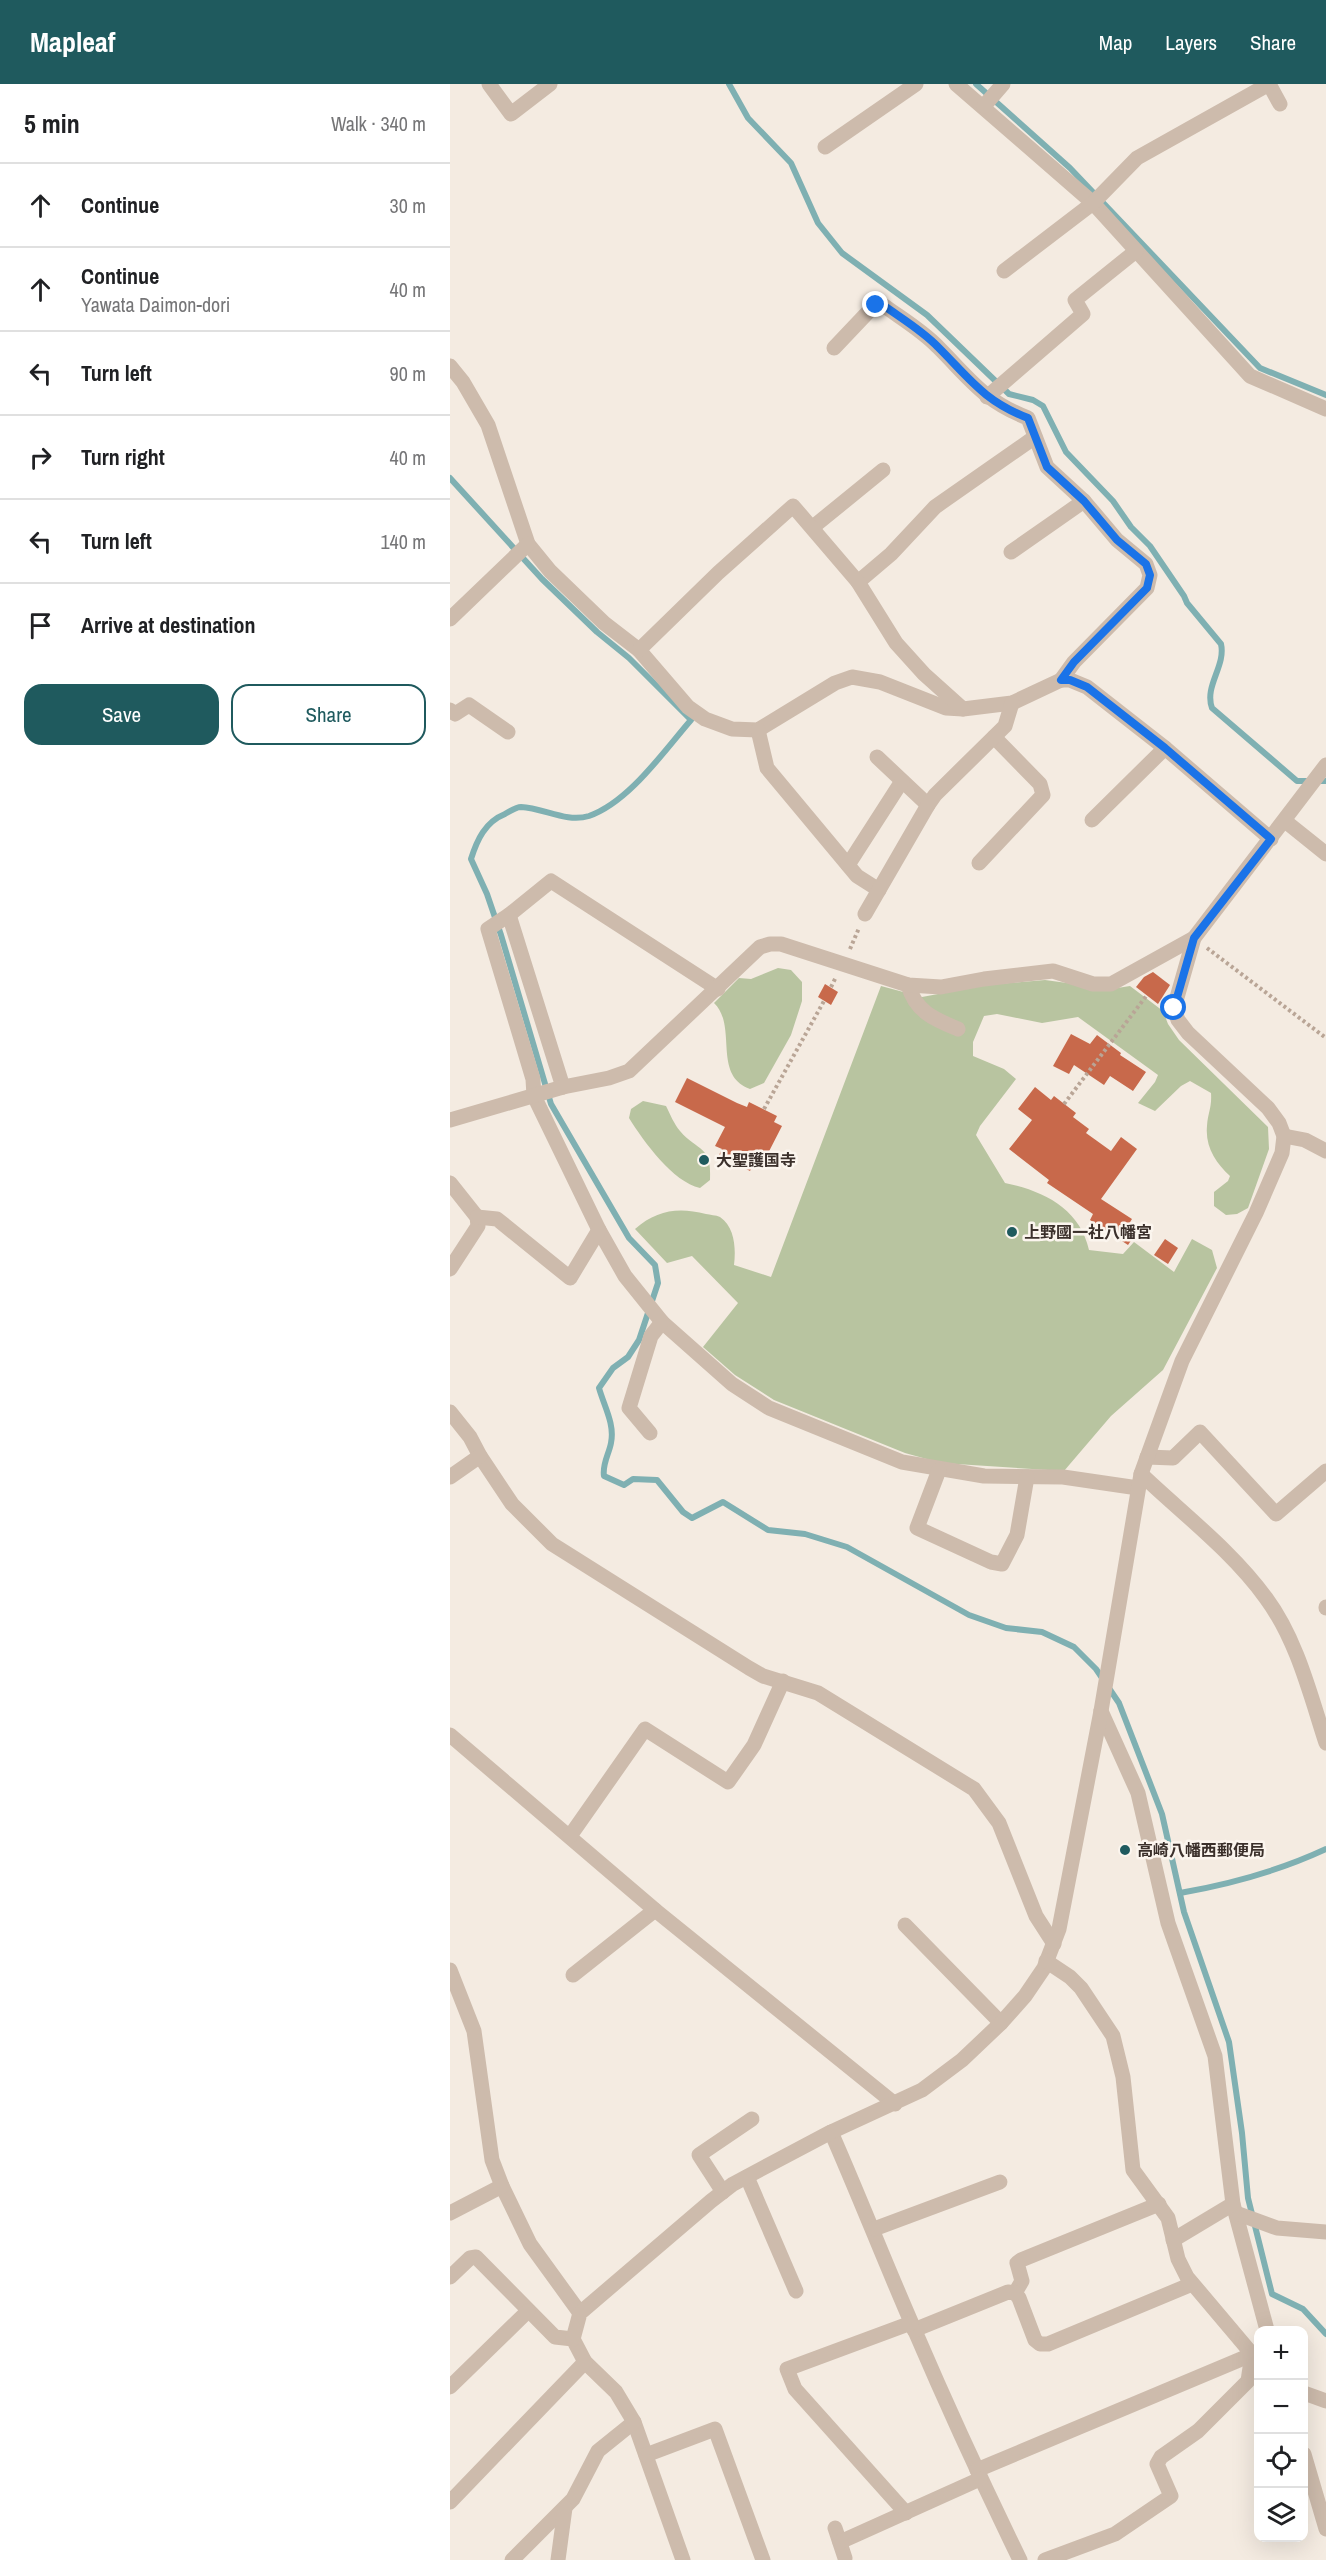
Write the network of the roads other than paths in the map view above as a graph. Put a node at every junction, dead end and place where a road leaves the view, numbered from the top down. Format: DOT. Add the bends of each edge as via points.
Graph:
graph roads {
  1 [pos="489,84"];
  2 [pos="550,84"];
  3 [pos="916,84"];
  4 [pos="956,84"];
  5 [pos="1003,84"];
  6 [pos="1269,84"];
  7 [pos="1280,104"];
  8 [pos="984,106"];
  9 [pos="825,147"];
  10 [pos="1093,203"];
  11 [pos="1136,251"];
  12 [pos="1004,271"];
  13 [pos="834,348"];
  14 [pos="450,366"];
  15 [pos="987,397"];
  16 [pos="1326,409"];
  17 [pos="1035,437"];
  18 [pos="882,470"];
  19 [pos="1084,501"];
  20 [pos="813,527"];
  21 [pos="528,544"];
  22 [pos="1011,552"];
  23 [pos="858,582"];
  24 [pos="450,619"];
  25 [pos="639,650"];
  26 [pos="1061,680"];
  27 [pos="1012,703"];
  28 [pos="963,709"];
  29 [pos="450,710"];
  30 [pos="758,730"];
  31 [pos="508,732"];
  32 [pos="994,737"];
  33 [pos="1165,748"];
  34 [pos="877,756"];
  35 [pos="1326,765"];
  36 [pos="902,781"];
  37 [pos="928,805"];
  38 [pos="1092,820"];
  39 [pos="1285,821"];
  40 [pos="1271,839"];
  41 [pos="1326,854"];
  42 [pos="979,863"];
  43 [pos="848,865"];
  44 [pos="879,890"];
  45 [pos="866,914"];
  46 [pos="509,915"];
  47 [pos="1194,938"];
  48 [pos="908,985"];
  49 [pos="718,989"];
  50 [pos="958,1029"];
  51 [pos="563,1087"];
  52 [pos="534,1096"];
  53 [pos="450,1120"];
  54 [pos="1284,1136"];
  55 [pos="1326,1151"];
  56 [pos="450,1184"];
  57 [pos="477,1217"];
  58 [pos="599,1230"];
  59 [pos="450,1269"];
  60 [pos="662,1322"];
  61 [pos="450,1412"];
  62 [pos="650,1433"];
  63 [pos="480,1456"];
  64 [pos="1147,1457"];
  65 [pos="939,1470"];
  66 [pos="1326,1471"];
  67 [pos="450,1477"];
  68 [pos="1027,1478"];
  69 [pos="1140,1481"];
  70 [pos="783,1681"];
  71 [pos="1101,1712"];
  72 [pos="450,1735"];
  73 [pos="1326,1743"];
  74 [pos="570,1836"];
  75 [pos="655,1910"];
  76 [pos="905,1925"];
  77 [pos="1053,1944"];
  78 [pos="1046,1961"];
  79 [pos="450,1970"];
  80 [pos="573,1975"];
  81 [pos="1001,2023"];
  82 [pos="895,2104"];
  83 [pos="752,2119"];
  84 [pos="831,2132"];
  85 [pos="747,2176"];
  86 [pos="1000,2182"];
  87 [pos="502,2186"];
  88 [pos="723,2192"];
  89 [pos="1159,2204"];
  90 [pos="1234,2208"];
  91 [pos="450,2213"];
  92 [pos="874,2229"];
  93 [pos="1326,2232"];
  94 [pos="1173,2240"];
  95 [pos="450,2277"];
  96 [pos="1192,2284"];
  97 [pos="796,2291"];
  98 [pos="1015,2293"];
  99 [pos="528,2311"];
  100 [pos="580,2313"];
  101 [pos="913,2326"];
  102 [pos="1266,2326"];
  103 [pos="573,2339"];
  104 [pos="1254,2352"];
  105 [pos="1254,2353"];
  106 [pos="1254,2357"];
  107 [pos="585,2362"];
  108 [pos="450,2387"];
  109 [pos="1308,2394"];
  110 [pos="1326,2401"];
  111 [pos="634,2422"];
  112 [pos="646,2455"];
  113 [pos="1308,2468"];
  114 [pos="979,2475"];
  115 [pos="450,2502"];
  116 [pos="565,2508"];
  117 [pos="906,2513"];
  118 [pos="1326,2529"];
  119 [pos="845,2558"];
  120 [pos="512,2560"];
  121 [pos="558,2560"];
  122 [pos="683,2560"];
  123 [pos="763,2560"];
  124 [pos="1020,2560"];
  125 [pos="1046,2560"];
  1 -- 2 [label="street" via="511,114"];
  3 -- 9 [label="street"];
  4 -- 8 [label="street"];
  5 -- 8 [label="street"];
  6 -- 7 [label="street"];
  6 -- 10 [label="street" via="1137,158"];
  8 -- 10 [label="street"];
  10 -- 11 [label="street"];
  10 -- 12 [label="street"];
  11 -- 15 [label="street" via="1075,300 1083,314"];
  11 -- 16 [label="street" via="1250,376"];
  13 -- 15 [label="street" via="870,310 883,305 937,345"];
  14 -- 21 [label="street" via="488,425"];
  15 -- 17 [label="street" via="1028,418"];
  17 -- 19 [label="street" via="1047,467"];
  17 -- 23 [label="street" via="934,507 891,554"];
  18 -- 20 [label="street"];
  19 -- 22 [label="street"];
  19 -- 26 [label="street" via="1117,540 1146,564 1150,581"];
  20 -- 23 [label="street"];
  20 -- 25 [label="street" via="793,506"];
  21 -- 24 [label="street"];
  21 -- 25 [label="street" via="603,623"];
  23 -- 28 [label="street" via="896,644"];
  25 -- 30 [label="street" via="688,707 705,719 732,729"];
  26 -- 27 [label="street"];
  26 -- 33 [label="street" via="1087,687"];
  27 -- 28 [label="street"];
  27 -- 32 [label="street" via="1005,726"];
  28 -- 30 [label="street" via="946,708 880,682 852,677 835,683"];
  29 -- 31 [label="street" via="455,714 469,705"];
  30 -- 43 [label="street" via="767,768"];
  32 -- 37 [label="street"];
  32 -- 42 [label="street" via="1040,784 1043,795"];
  33 -- 38 [label="street"];
  33 -- 40 [label="street"];
  34 -- 36 [label="street"];
  35 -- 39 [label="street"];
  36 -- 37 [label="street"];
  36 -- 43 [label="street"];
  37 -- 44 [label="street"];
  39 -- 40 [label="street"];
  39 -- 41 [label="street"];
  40 -- 47 [label="street"];
  43 -- 44 [label="street"];
  44 -- 45 [label="street"];
  46 -- 49 [label="street" via="551,881"];
  46 -- 51 [label="street"];
  46 -- 52 [label="street" via="488,929 533,1079"];
  47 -- 48 [label="street" via="1112,984 1093,984 1053,971 941,987"];
  47 -- 54 [label="street" via="1174,1008 1178,1020 1268,1108"];
  48 -- 49 [label="street" via="782,944 770,944 760,947"];
  48 -- 50 [label="street" via="921,1010"];
  49 -- 51 [label="street" via="629,1071"];
  51 -- 52 [label="street"];
  52 -- 53 [label="street"];
  52 -- 58 [label="street"];
  54 -- 55 [label="street" via="1305,1140"];
  54 -- 64 [label="street" via="1282,1153 1256,1213 1182,1361"];
  56 -- 57 [label="street"];
  57 -- 58 [label="street" via="497,1219 570,1278"];
  57 -- 59 [label="street" via="478,1226"];
  58 -- 60 [label="street" via="625,1276"];
  60 -- 62 [label="street" via="651,1336 629,1408"];
  60 -- 65 [label="street" via="732,1384 770,1408 902,1462"];
  61 -- 63 [label="street"];
  63 -- 67 [label="street"];
  63 -- 70 [label="street" via="512,1504 552,1544 749,1668"];
  64 -- 66 [label="street" via="1173,1458 1200,1432 1276,1514"];
  64 -- 69 [label="street"];
  65 -- 68 [label="street"];
  65 -- 68 [label="street" via="916,1528 1002,1564 1017,1535"];
  68 -- 69 [label="street"];
  69 -- 71 [label="street"];
  69 -- 73 [label="street" via="1236,1563 1267,1599 1290,1640"];
  70 -- 74 [label="street" via="754,1745 728,1782 645,1729"];
  70 -- 77 [label="street" via="818,1693 974,1790 999,1823 1036,1916"];
  71 -- 77 [label="street"];
  71 -- 90 [label="street" via="1138,1792 1168,1923 1215,2056"];
  72 -- 74 [label="street"];
  74 -- 75 [label="street"];
  75 -- 80 [label="street"];
  75 -- 82 [label="street"];
  76 -- 81 [label="street"];
  77 -- 78 [label="street"];
  78 -- 81 [label="street" via="1025,1996"];
  78 -- 89 [label="street" via="1082,1989 1113,2036 1123,2077 1133,2170"];
  79 -- 87 [label="street" via="474,2031 492,2160"];
  81 -- 82 [label="street" via="922,2091"];
  82 -- 84 [label="street"];
  83 -- 88 [label="street" via="699,2155"];
  84 -- 85 [label="street"];
  84 -- 92 [label="street"];
  85 -- 88 [label="street"];
  85 -- 97 [label="street"];
  86 -- 92 [label="street"];
  87 -- 91 [label="street"];
  87 -- 100 [label="street" via="530,2244"];
  88 -- 100 [label="street"];
  89 -- 94 [label="street" via="1168,2218"];
  89 -- 98 [label="street" via="1021,2260 1017,2263 1022,2281"];
  90 -- 93 [label="street" via="1277,2228"];
  90 -- 94 [label="street"];
  90 -- 102 [label="street"];
  92 -- 101 [label="street"];
  94 -- 96 [label="street" via="1182,2269"];
  95 -- 99 [label="street" via="476,2257"];
  96 -- 98 [label="street" via="1048,2344 1035,2340"];
  96 -- 104 [label="street"];
  98 -- 101 [label="street" via="1008,2292"];
  99 -- 103 [label="street" via="555,2337"];
  99 -- 108 [label="street"];
  100 -- 103 [label="street"];
  101 -- 114 [label="street"];
  101 -- 117 [label="street" via="787,2368 795,2390"];
  103 -- 107 [label="street"];
  105 -- 114 [label="street"];
  106 -- 125 [label="street" via="1248,2380 1198,2431 1161,2457 1157,2464 1171,2496 1115,2534"];
  107 -- 111 [label="street" via="616,2392"];
  107 -- 115 [label="street"];
  109 -- 110 [label="street"];
  111 -- 112 [label="street"];
  111 -- 116 [label="street" via="598,2451"];
  112 -- 122 [label="street"];
  112 -- 123 [label="street" via="715,2429"];
  113 -- 118 [label="street"];
  114 -- 117 [label="street"];
  114 -- 124 [label="street"];
  116 -- 120 [label="street"];
  116 -- 121 [label="street"];
  117 -- 119 [label="street" via="838,2535"];
}
